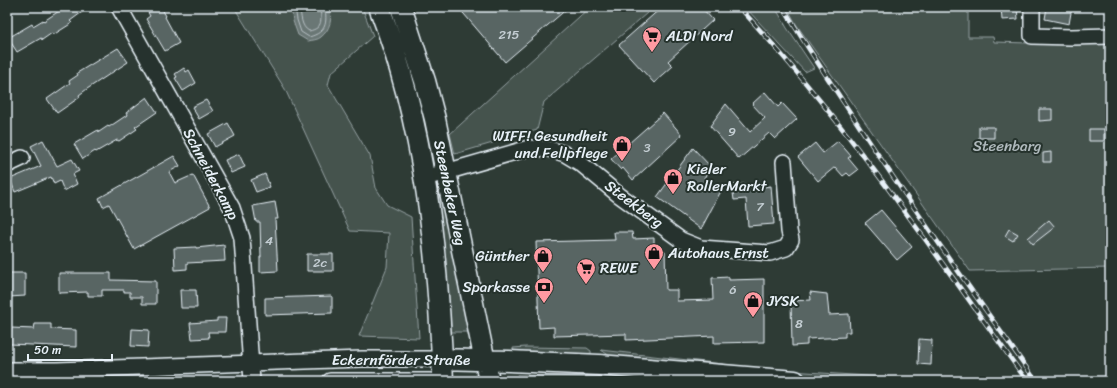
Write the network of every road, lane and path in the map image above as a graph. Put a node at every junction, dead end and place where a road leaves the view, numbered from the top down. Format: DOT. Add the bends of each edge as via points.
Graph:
graph roads {
  1 [pos="119,7"];
  2 [pos="380,7"];
  3 [pos="401,7"];
  4 [pos="1032,7"];
  5 [pos="1110,36"];
  6 [pos="22,158"];
  7 [pos="784,162"];
  8 [pos="7,165"];
  9 [pos="446,172"];
  10 [pos="425,178"];
  11 [pos="442,359"];
  12 [pos="484,360"];
  13 [pos="251,363"];
  14 [pos="7,370"];
  15 [pos="252,381"];
  16 [pos="330,381"];
  17 [pos="430,381"];
  18 [pos="443,381"];
  19 [pos="489,381"];
  20 [pos="795,381"];
  1 -- 13 [label="street, Schneiderkamp" via="232,208 242,238"];
  2 -- 10 [label="main road, Steenbeker Weg" via="405,84"];
  3 -- 9 [label="main road, Steenbeker Weg" via="425,81"];
  4 -- 5 [label="street" via="1032,36"];
  6 -- 8 [label="street"];
  7 -- 9 [label="street, Steekberg" via="791,240 786,248 770,253 701,248 682,240 619,195 580,163 565,154 549,149 529,148"];
  9 -- 10 [label="street, Steekberg"];
  9 -- 12 [label="main road, Steenbeker Weg"];
  10 -- 11 [label="main road, Steenbeker Weg" via="437,271"];
  11 -- 12 [label="main road, Eckernförder Straße"];
  11 -- 13 [label="street, Eckernförder Straße"];
  11 -- 18 [label="main road, Steenbeker Weg"];
  12 -- 19 [label="main road, Steenbeker Weg"];
  12 -- 20 [label="main road, Eckernförder Straße" via="636,367"];
  13 -- 14 [label="street, Eckernförder Straße"];
  13 -- 15 [label="street, Schneiderkamp"];
  16 -- 17 [label="street, Eckernförder Straße"];
}
